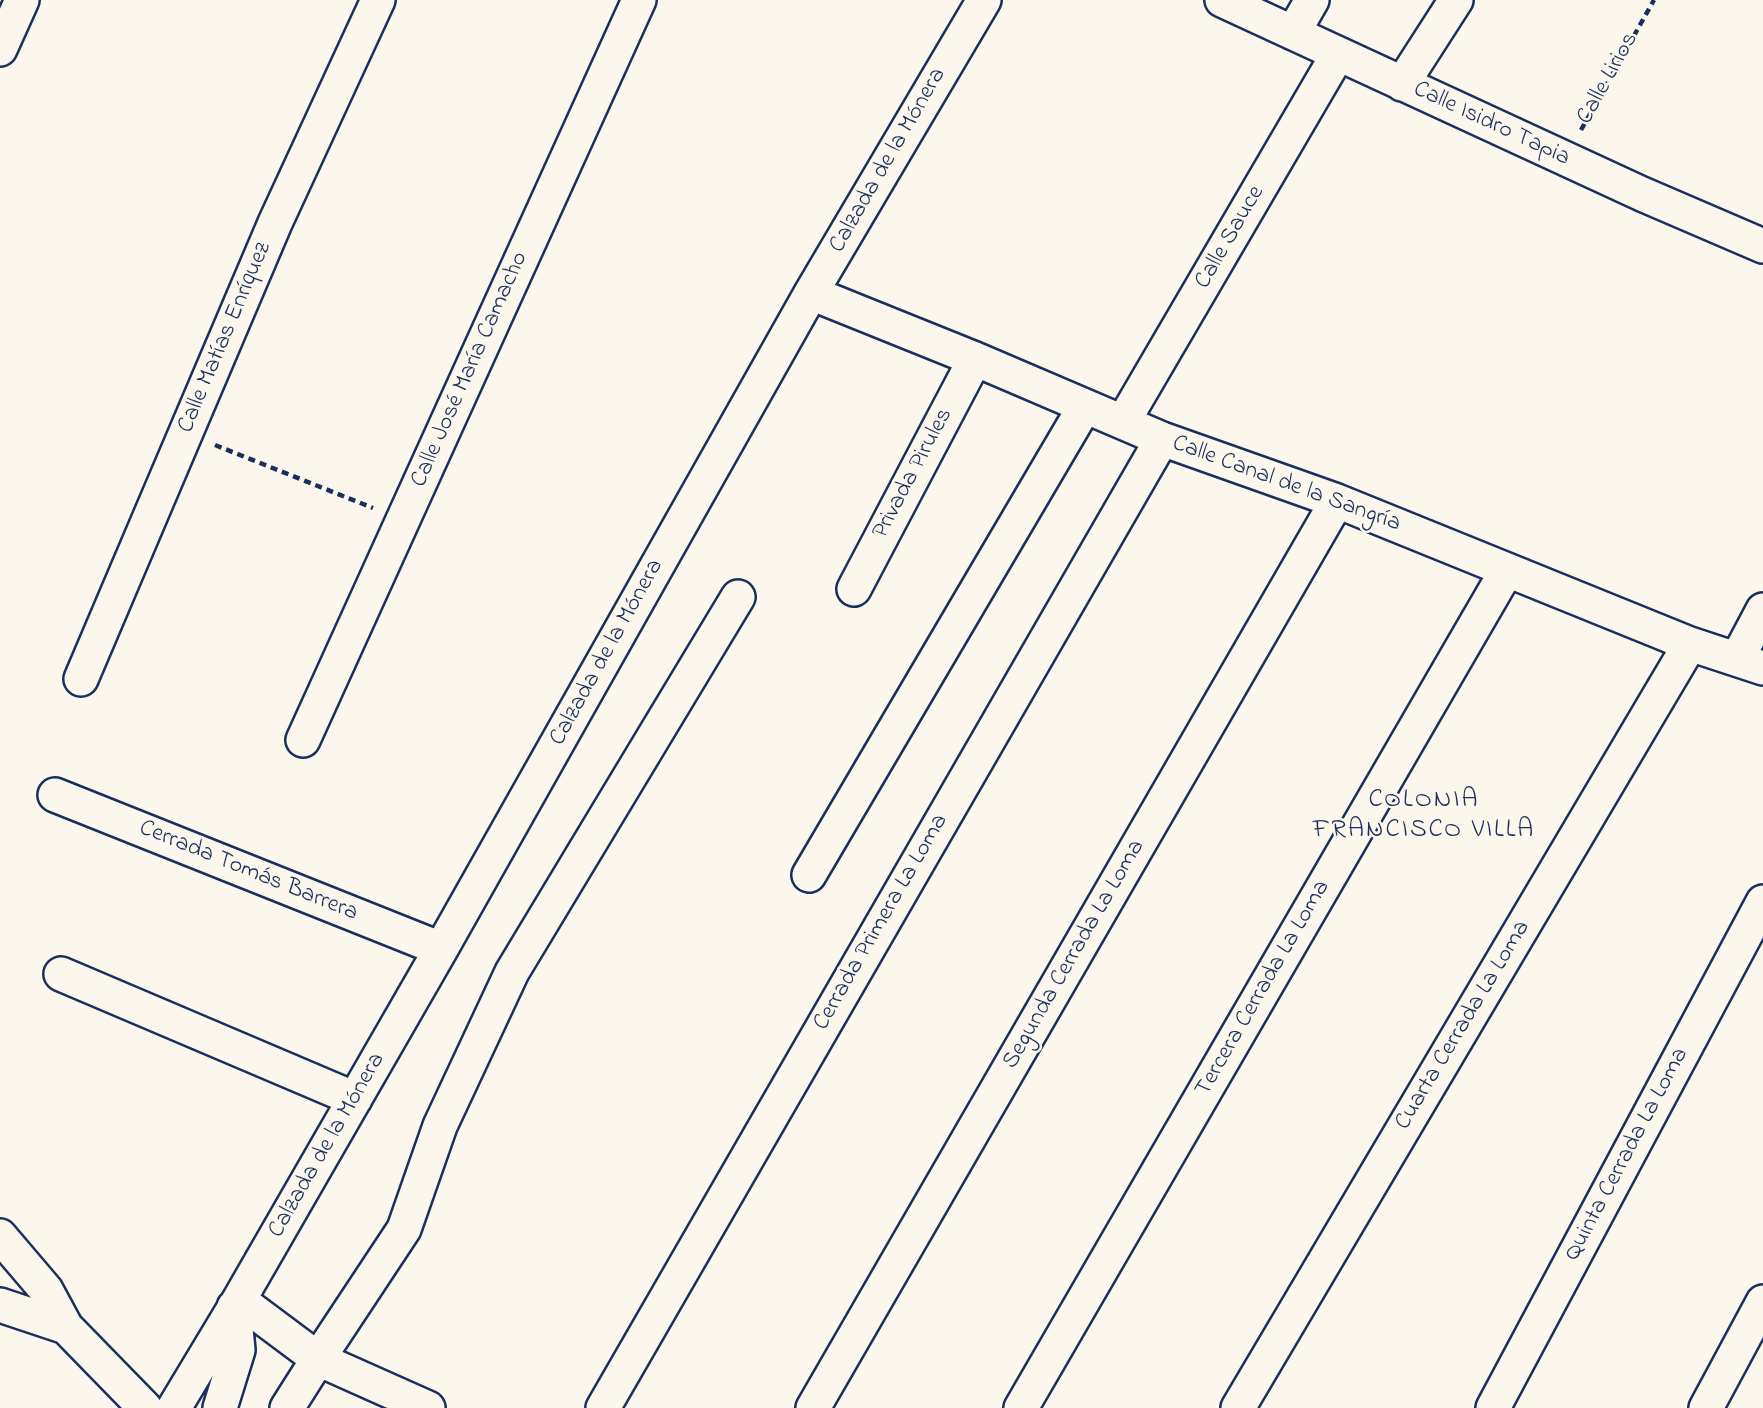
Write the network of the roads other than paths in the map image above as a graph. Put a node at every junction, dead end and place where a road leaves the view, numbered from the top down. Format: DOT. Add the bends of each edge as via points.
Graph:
graph roads {
  1 [pos="22,0"];
  2 [pos="378,0"];
  3 [pos="639,0"];
  4 [pos="984,0"];
  5 [pos="1222,0"];
  6 [pos="1312,0"];
  7 [pos="1456,0"];
  8 [pos="1293,33"];
  9 [pos="0,49"];
  10 [pos="1338,54"];
  11 [pos="1402,84"];
  12 [pos="1763,246"];
  13 [pos="811,293"];
  14 [pos="975,359"];
  15 [pos="1085,406"];
  16 [pos="1123,422"];
  17 [pos="1162,439"];
  18 [pos="1337,501"];
  19 [pos="1507,570"];
  20 [pos="854,589"];
  21 [pos="737,597"];
  22 [pos="1763,610"];
  23 [pos="1690,645"];
  24 [pos="1750,664"];
  25 [pos="81,679"];
  26 [pos="303,740"];
  27 [pos="55,795"];
  28 [pos="809,875"];
  29 [pos="1763,902"];
  30 [pos="441,949"];
  31 [pos="61,974"];
  32 [pos="355,1099"];
  33 [pos="0,1236"];
  34 [pos="1763,1302"];
  35 [pos="237,1303"];
  36 [pos="0,1305"];
  37 [pos="66,1328"];
  38 [pos="318,1359"];
  39 [pos="145,1408"];
  40 [pos="174,1408"];
  41 [pos="220,1408"];
  42 [pos="287,1408"];
  43 [pos="428,1408"];
  44 [pos="603,1408"];
  45 [pos="813,1408"];
  46 [pos="1021,1408"];
  47 [pos="1238,1408"];
  48 [pos="1493,1408"];
  49 [pos="1706,1408"];
  1 -- 9 [label="street"];
  2 -- 25 [label="street, Calle Matías Enríquez" via="275,223"];
  3 -- 26 [label="street, Calle José María Camacho"];
  4 -- 13 [label="street, Calzada de la Mónera"];
  5 -- 8 [label="street, Calle Isidro Tapia"];
  6 -- 8 [label="street"];
  7 -- 11 [label="street"];
  8 -- 10 [label="street, Calle Isidro Tapia"];
  10 -- 11 [label="street, Calle Isidro Tapia"];
  10 -- 16 [label="street, Calle Sauce"];
  11 -- 12 [label="street, Calle Isidro Tapia"];
  13 -- 14 [label="street, Calle Canal de la Sangría"];
  13 -- 30 [label="street, Calzada de la Mónera"];
  14 -- 15 [label="street, Calle Canal de la Sangría"];
  14 -- 20 [label="street, Privada Pirules"];
  15 -- 16 [label="street, Calle Canal de la Sangría"];
  15 -- 28 [label="street"];
  16 -- 17 [label="street, Calle Canal de la Sangría"];
  17 -- 18 [label="street, Calle Canal de la Sangría"];
  17 -- 44 [label="street, Cerrada Primera La Loma"];
  18 -- 19 [label="street, Calle Canal de la Sangría"];
  18 -- 45 [label="street, Segunda Cerrada La Loma"];
  19 -- 23 [label="street, Calle Canal de la Sangría"];
  19 -- 46 [label="street, Tercera Cerrada La Loma"];
  21 -- 38 [label="street" via="512,972 440,1126 404,1229"];
  22 -- 24 [label="street"];
  23 -- 24 [label="street, Calle Canal de la Sangría"];
  23 -- 47 [label="street, Cuarta Cerrada La Loma"];
  27 -- 30 [label="street, Cerrada Tomás Barrera"];
  29 -- 48 [label="street, Quinta Cerrada La Loma"];
  30 -- 32 [label="street, Calzada de la Mónera"];
  31 -- 32 [label="street"];
  32 -- 35 [label="street, Calzada de la Mónera"];
  33 -- 37 [label="street" via="46,1290"];
  34 -- 49 [label="street"];
  35 -- 38 [label="street"];
  35 -- 40 [label="street, Calzada de la Mónera"];
  35 -- 41 [label="street" via="238,1350"];
  36 -- 37 [label="street"];
  37 -- 39 [label="street"];
  38 -- 42 [label="street"];
  38 -- 43 [label="street"];
}
